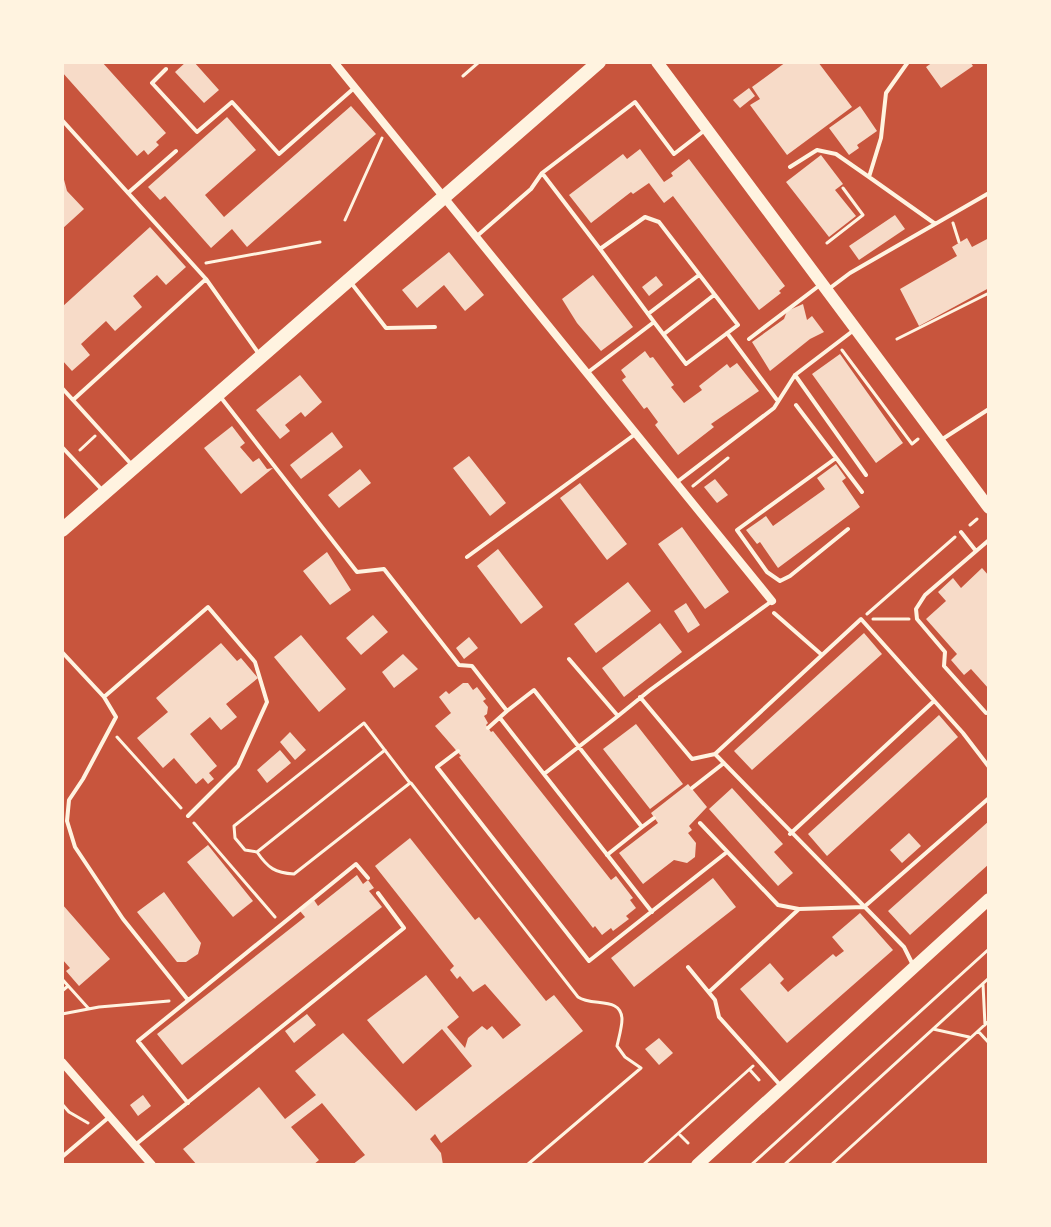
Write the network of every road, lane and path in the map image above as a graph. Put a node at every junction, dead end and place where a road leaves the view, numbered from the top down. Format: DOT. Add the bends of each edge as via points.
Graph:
graph roads {
  1 [pos="334,62"];
  2 [pos="479,62"];
  3 [pos="599,62"];
  4 [pos="657,62"];
  5 [pos="908,62"];
  6 [pos="166,69"];
  7 [pos="463,76"];
  8 [pos="355,88"];
  9 [pos="62,120"];
  10 [pos="68,127"];
  11 [pos="387,128"];
  12 [pos="707,129"];
  13 [pos="62,133"];
  14 [pos="176,151"];
  15 [pos="790,167"];
  16 [pos="542,173"];
  17 [pos="869,177"];
  18 [pos="843,188"];
  19 [pos="128,193"];
  20 [pos="989,193"];
  21 [pos="443,196"];
  22 [pos="345,220"];
  23 [pos="934,223"];
  24 [pos="476,237"];
  25 [pos="320,242"];
  26 [pos="827,243"];
  27 [pos="600,249"];
  28 [pos="194,266"];
  29 [pos="699,275"];
  30 [pos="206,279"];
  31 [pos="348,279"];
  32 [pos="825,286"];
  33 [pos="989,293"];
  34 [pos="714,295"];
  35 [pos="648,314"];
  36 [pos="654,322"];
  37 [pos="435,327"];
  38 [pos="856,329"];
  39 [pos="727,333"];
  40 [pos="664,334"];
  41 [pos="749,339"];
  42 [pos="897,339"];
  43 [pos="844,352"];
  44 [pos="260,356"];
  45 [pos="587,373"];
  46 [pos="795,375"];
  47 [pos="62,388"];
  48 [pos="880,388"];
  49 [pos="874,392"];
  50 [pos="217,393"];
  51 [pos="73,400"];
  52 [pos="777,400"];
  53 [pos="796,405"];
  54 [pos="989,409"];
  55 [pos="101,431"];
  56 [pos="636,434"];
  57 [pos="918,439"];
  58 [pos="939,441"];
  59 [pos="62,447"];
  60 [pos="71,457"];
  61 [pos="836,458"];
  62 [pos="134,467"];
  63 [pos="866,475"];
  64 [pos="675,483"];
  65 [pos="862,492"];
  66 [pos="104,493"];
  67 [pos="989,508"];
  68 [pos="977,519"];
  69 [pos="848,529"];
  70 [pos="62,530"];
  71 [pos="961,532"];
  72 [pos="989,540"];
  73 [pos="976,551"];
  74 [pos="467,557"];
  75 [pos="772,601"];
  76 [pos="774,613"];
  77 [pos="861,619"];
  78 [pos="917,619"];
  79 [pos="62,652"];
  80 [pos="822,655"];
  81 [pos="569,659"];
  82 [pos="104,697"];
  83 [pos="640,697"];
  84 [pos="934,701"];
  85 [pos="507,711"];
  86 [pos="986,713"];
  87 [pos="618,716"];
  88 [pos="500,718"];
  89 [pos="109,728"];
  90 [pos="488,728"];
  91 [pos="579,747"];
  92 [pos="385,750"];
  93 [pos="458,751"];
  94 [pos="715,754"];
  95 [pos="724,763"];
  96 [pos="989,767"];
  97 [pos="544,774"];
  98 [pos="410,783"];
  99 [pos="692,788"];
  100 [pos="989,798"];
  101 [pos="69,800"];
  102 [pos="62,808"];
  103 [pos="188,816"];
  104 [pos="654,818"];
  105 [pos="700,823"];
  106 [pos="642,827"];
  107 [pos="790,834"];
  108 [pos="257,852"];
  109 [pos="727,852"];
  110 [pos="607,855"];
  111 [pos="368,878"];
  112 [pos="378,893"];
  113 [pos="989,899"];
  114 [pos="864,907"];
  115 [pos="799,909"];
  116 [pos="652,912"];
  117 [pos="280,923"];
  118 [pos="989,949"];
  119 [pos="688,967"];
  120 [pos="914,967"];
  121 [pos="989,978"];
  122 [pos="62,979"];
  123 [pos="983,984"];
  124 [pos="68,986"];
  125 [pos="62,991"];
  126 [pos="709,992"];
  127 [pos="188,1000"];
  128 [pos="89,1009"];
  129 [pos="62,1014"];
  130 [pos="989,1021"];
  131 [pos="985,1025"];
  132 [pos="933,1029"];
  133 [pos="978,1031"];
  134 [pos="971,1037"];
  135 [pos="989,1043"];
  136 [pos="62,1062"];
  137 [pos="759,1062"];
  138 [pos="750,1070"];
  139 [pos="759,1080"];
  140 [pos="782,1087"];
  141 [pos="188,1103"];
  142 [pos="62,1104"];
  143 [pos="110,1117"];
  144 [pos="97,1128"];
  145 [pos="679,1133"];
  146 [pos="688,1143"];
  147 [pos="135,1145"];
  148 [pos="62,1157"];
  149 [pos="792,1158"];
  150 [pos="152,1165"];
  151 [pos="527,1165"];
  152 [pos="643,1165"];
  153 [pos="697,1165"];
  154 [pos="751,1165"];
  155 [pos="784,1165"];
  156 [pos="794,1165"];
  157 [pos="831,1165"];
  1 -- 8 [label="street"];
  2 -- 7 [label="path"];
  3 -- 21 [label="main road"];
  4 -- 12 [label="main road"];
  5 -- 17 [label="lane" via="886,93 881,138"];
  6 -- 8 [label="lane" via="152,83 197,132 232,102 279,154"];
  8 -- 11 [label="street"];
  9 -- 10 [label="lane"];
  10 -- 13 [label="lane"];
  10 -- 19 [label="lane"];
  11 -- 21 [label="street"];
  11 -- 22 [label="path"];
  12 -- 16 [label="lane" via="674,154 635,102"];
  12 -- 32 [label="main road"];
  14 -- 19 [label="lane"];
  15 -- 17 [label="lane" via="817,150 836,154"];
  16 -- 24 [label="lane"];
  16 -- 27 [label="lane"];
  17 -- 23 [label="lane"];
  18 -- 26 [label="path" via="863,215"];
  19 -- 28 [label="lane"];
  20 -- 23 [label="lane"];
  21 -- 24 [label="street"];
  21 -- 31 [label="main road"];
  23 -- 32 [label="lane"];
  24 -- 45 [label="street"];
  25 -- 28 [label="path"];
  27 -- 29 [label="lane" via="640,218 649,217 659,222"];
  27 -- 35 [label="lane"];
  28 -- 30 [label="lane"];
  29 -- 34 [label="lane"];
  29 -- 35 [label="lane"];
  30 -- 44 [label="lane"];
  30 -- 51 [label="lane"];
  31 -- 37 [label="lane" via="386,328"];
  31 -- 44 [label="main road"];
  32 -- 38 [label="main road"];
  32 -- 41 [label="lane"];
  33 -- 42 [label="path"];
  34 -- 39 [label="lane" via="738,325"];
  34 -- 40 [label="lane"];
  35 -- 36 [label="lane"];
  36 -- 40 [label="lane"];
  36 -- 45 [label="lane"];
  38 -- 46 [label="lane"];
  38 -- 58 [label="main road"];
  39 -- 40 [label="lane" via="686,364"];
  39 -- 52 [label="lane"];
  43 -- 49 [label="path"];
  44 -- 50 [label="main road"];
  45 -- 56 [label="street"];
  46 -- 52 [label="lane"];
  46 -- 63 [label="lane"];
  47 -- 51 [label="lane"];
  48 -- 49 [label="path"];
  49 -- 57 [label="path" via="912,444"];
  50 -- 62 [label="main road"];
  50 -- 85 [label="lane" via="357,572 384,569 459,665 472,666"];
  51 -- 55 [label="lane"];
  52 -- 64 [label="lane" via="774,408"];
  53 -- 61 [label="lane"];
  54 -- 58 [label="lane"];
  55 -- 60 [label="path"];
  55 -- 62 [label="lane"];
  56 -- 64 [label="street"];
  56 -- 74 [label="lane"];
  58 -- 67 [label="main road"];
  59 -- 60 [label="lane"];
  60 -- 66 [label="lane"];
  61 -- 65 [label="lane"];
  61 -- 69 [label="lane" via="737,530 767,572 780,581"];
  62 -- 66 [label="main road"];
  64 -- 75 [label="street"];
  66 -- 70 [label="main road"];
  68 -- 71 [label="path"];
  71 -- 73 [label="lane"];
  71 -- 77 [label="path"];
  72 -- 73 [label="lane"];
  73 -- 78 [label="lane" via="925,595 916,609"];
  75 -- 83 [label="lane"];
  76 -- 80 [label="lane"];
  77 -- 78 [label="path"];
  77 -- 80 [label="lane"];
  77 -- 84 [label="lane"];
  78 -- 86 [label="lane" via="945,652 944,666"];
  79 -- 82 [label="lane"];
  80 -- 94 [label="lane"];
  81 -- 87 [label="lane"];
  82 -- 89 [label="lane" via="116,717"];
  82 -- 103 [label="lane" via="208,607 255,662 267,702 238,766"];
  83 -- 87 [label="lane"];
  83 -- 94 [label="lane" via="692,759"];
  84 -- 96 [label="lane"];
  84 -- 107 [label="lane"];
  85 -- 88 [label="lane"];
  85 -- 91 [label="lane" via="534,690"];
  87 -- 91 [label="lane"];
  88 -- 90 [label="lane"];
  88 -- 97 [label="lane"];
  89 -- 101 [label="lane"];
  89 -- 103 [label="path"];
  91 -- 97 [label="lane"];
  91 -- 106 [label="lane"];
  92 -- 98 [label="path"];
  92 -- 108 [label="path"];
  92 -- 108 [label="path" via="364,723 234,826 235,838 245,850"];
  93 -- 116 [label="lane" via="437,767 589,961"];
  94 -- 95 [label="lane"];
  95 -- 99 [label="lane"];
  95 -- 107 [label="lane"];
  97 -- 110 [label="lane"];
  98 -- 108 [label="path" via="294,874 268,868"];
  98 -- 151 [label="path" via="578,997 618,1008 622,1015 617,1046 641,1068"];
  100 -- 114 [label="lane"];
  101 -- 102 [label="lane"];
  101 -- 127 [label="lane" via="67,821 75,847 123,919"];
  103 -- 117 [label="path"];
  104 -- 106 [label="lane"];
  105 -- 109 [label="lane"];
  106 -- 110 [label="lane"];
  107 -- 114 [label="lane"];
  109 -- 115 [label="lane" via="778,905"];
  109 -- 116 [label="lane"];
  110 -- 116 [label="lane"];
  111 -- 117 [label="lane" via="356,864"];
  112 -- 141 [label="lane" via="404,928"];
  113 -- 120 [label="main road"];
  114 -- 115 [label="lane"];
  114 -- 120 [label="lane" via="904,947"];
  115 -- 126 [label="lane"];
  117 -- 127 [label="lane"];
  118 -- 154 [label="path"];
  119 -- 126 [label="lane"];
  120 -- 140 [label="main road"];
  121 -- 123 [label="path"];
  122 -- 124 [label="path"];
  123 -- 131 [label="path"];
  123 -- 132 [label="path"];
  124 -- 125 [label="path"];
  124 -- 128 [label="path"];
  126 -- 137 [label="lane" via="719,1017"];
  127 -- 128 [label="path"];
  127 -- 141 [label="lane" via="138,1041"];
  128 -- 129 [label="path"];
  130 -- 131 [label="path"];
  131 -- 133 [label="path"];
  132 -- 134 [label="path"];
  132 -- 149 [label="path"];
  133 -- 134 [label="path"];
  133 -- 135 [label="path"];
  134 -- 157 [label="path"];
  136 -- 143 [label="street"];
  137 -- 138 [label="path"];
  137 -- 140 [label="lane"];
  138 -- 139 [label="path"];
  138 -- 145 [label="path"];
  140 -- 153 [label="main road"];
  141 -- 147 [label="lane"];
  142 -- 144 [label="path"];
  143 -- 144 [label="lane"];
  143 -- 147 [label="street"];
  144 -- 148 [label="lane"];
  145 -- 146 [label="path"];
  145 -- 152 [label="path"];
  147 -- 150 [label="street"];
  149 -- 155 [label="path"];
  149 -- 156 [label="path"];
}
